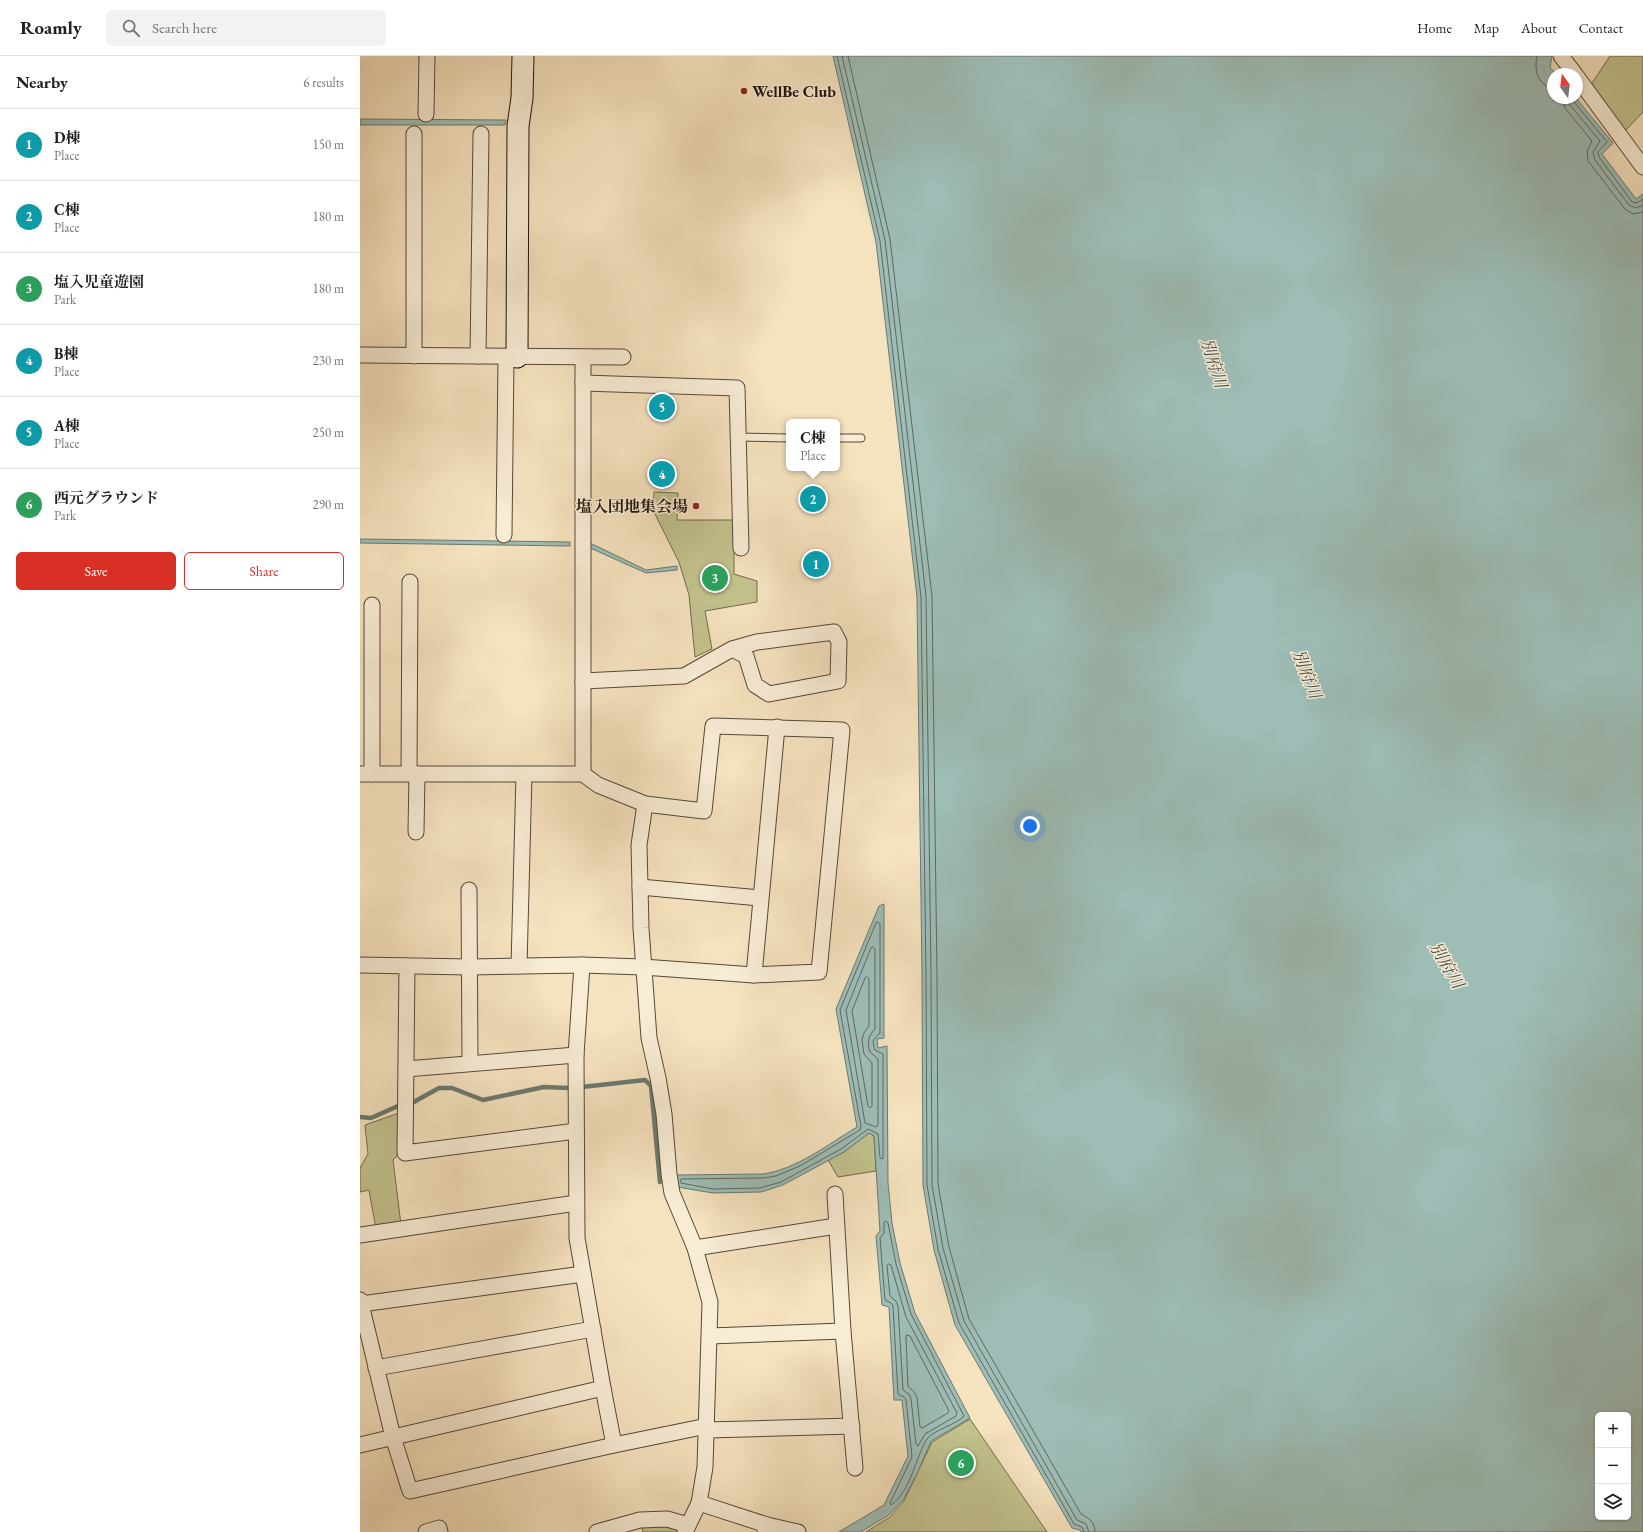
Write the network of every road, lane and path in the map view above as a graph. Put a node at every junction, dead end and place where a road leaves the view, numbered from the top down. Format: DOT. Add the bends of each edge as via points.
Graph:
graph roads {
  1 [pos="427,56"];
  2 [pos="523,56"];
  3 [pos="1562,56"];
  4 [pos="1571,68"];
  5 [pos="1583,85"];
  6 [pos="426,114"];
  7 [pos="414,134"];
  8 [pos="481,134"];
  9 [pos="1643,167"];
  10 [pos="360,355"];
  11 [pos="414,356"];
  12 [pos="478,356"];
  13 [pos="511,357"];
  14 [pos="584,357"];
  15 [pos="623,357"];
  16 [pos="583,383"];
  17 [pos="738,437"];
  18 [pos="786,438"];
  19 [pos="840,438"];
  20 [pos="861,438"];
  21 [pos="504,536"];
  22 [pos="741,548"];
  23 [pos="410,582"];
  24 [pos="372,605"];
  25 [pos="732,649"];
  26 [pos="582,681"];
  27 [pos="777,727"];
  28 [pos="366,774"];
  29 [pos="413,774"];
  30 [pos="583,774"];
  31 [pos="524,775"];
  32 [pos="645,804"];
  33 [pos="416,832"];
  34 [pos="640,888"];
  35 [pos="469,890"];
  36 [pos="760,898"];
  37 [pos="360,965"];
  38 [pos="582,965"];
  39 [pos="408,966"];
  40 [pos="519,966"];
  41 [pos="470,967"];
  42 [pos="643,967"];
  43 [pos="754,975"];
  44 [pos="576,1055"];
  45 [pos="470,1063"];
  46 [pos="406,1068"];
  47 [pos="576,1131"];
  48 [pos="835,1194"];
  49 [pos="576,1203"];
  50 [pos="836,1226"];
  51 [pos="360,1235"];
  52 [pos="695,1248"];
  53 [pos="583,1274"];
  54 [pos="360,1302"];
  55 [pos="593,1329"];
  56 [pos="843,1331"];
  57 [pos="710,1336"];
  58 [pos="376,1368"];
  59 [pos="603,1388"];
  60 [pos="852,1426"];
  61 [pos="707,1428"];
  62 [pos="393,1437"];
  63 [pos="614,1445"];
  64 [pos="360,1446"];
  65 [pos="855,1468"];
  66 [pos="699,1503"];
  67 [pos="686,1529"];
  68 [pos="766,1529"];
  69 [pos="426,1532"];
  70 [pos="440,1532"];
  71 [pos="597,1532"];
  72 [pos="798,1532"];
  1 -- 6 [label="street"];
  2 -- 13 [label="street" via="518,126"];
  3 -- 4 [label="street"];
  5 -- 9 [label="street"];
  7 -- 11 [label="street"];
  8 -- 12 [label="street"];
  10 -- 11 [label="street"];
  11 -- 12 [label="street"];
  12 -- 13 [label="street"];
  13 -- 14 [label="street"];
  13 -- 21 [label="street"];
  14 -- 15 [label="street"];
  14 -- 16 [label="street"];
  16 -- 17 [label="street" via="737,388"];
  16 -- 26 [label="street"];
  17 -- 18 [label="lane"];
  17 -- 22 [label="street"];
  19 -- 20 [label="lane"];
  23 -- 29 [label="street"];
  24 -- 28 [label="street"];
  25 -- 25 [label="street" via="757,642 834,632 839,642 838,681 769,694 755,685 746,656"];
  25 -- 26 [label="street" via="684,676"];
  26 -- 30 [label="street"];
  27 -- 32 [label="street" via="713,726 704,811"];
  27 -- 36 [label="street"];
  27 -- 43 [label="street" via="842,730 819,972"];
  28 -- 29 [label="street"];
  29 -- 31 [label="street"];
  29 -- 33 [label="street"];
  30 -- 31 [label="street"];
  30 -- 32 [label="street" via="598,785"];
  31 -- 40 [label="street"];
  32 -- 34 [label="street" via="639,845"];
  34 -- 36 [label="street"];
  34 -- 42 [label="street"];
  35 -- 41 [label="street"];
  36 -- 43 [label="street"];
  37 -- 39 [label="street"];
  38 -- 40 [label="street"];
  38 -- 42 [label="street"];
  38 -- 44 [label="street"];
  39 -- 41 [label="street"];
  39 -- 46 [label="street"];
  40 -- 41 [label="street"];
  41 -- 45 [label="street"];
  42 -- 43 [label="street"];
  42 -- 52 [label="street" via="649,1038 664,1114 672,1193"];
  44 -- 45 [label="street"];
  44 -- 47 [label="street"];
  45 -- 46 [label="street"];
  46 -- 47 [label="street" via="405,1153"];
  47 -- 49 [label="street"];
  48 -- 50 [label="street"];
  49 -- 51 [label="street"];
  49 -- 53 [label="street" via="577,1238"];
  50 -- 52 [label="street"];
  50 -- 56 [label="street"];
  52 -- 57 [label="street" via="710,1302"];
  53 -- 54 [label="street"];
  53 -- 55 [label="street"];
  54 -- 58 [label="street"];
  55 -- 58 [label="street"];
  55 -- 59 [label="street"];
  56 -- 57 [label="street"];
  56 -- 60 [label="street"];
  57 -- 61 [label="street"];
  58 -- 62 [label="street"];
  59 -- 62 [label="street"];
  59 -- 63 [label="street"];
  60 -- 61 [label="street"];
  60 -- 65 [label="street"];
  61 -- 63 [label="street"];
  61 -- 66 [label="street" via="705,1467"];
  62 -- 63 [label="street" via="410,1491"];
  62 -- 64 [label="street"];
  66 -- 67 [label="street"];
  66 -- 68 [label="street"];
  67 -- 71 [label="street" via="667,1519 640,1520"];
  68 -- 72 [label="street"];
  69 -- 70 [label="street" via="439,1528"];
}
